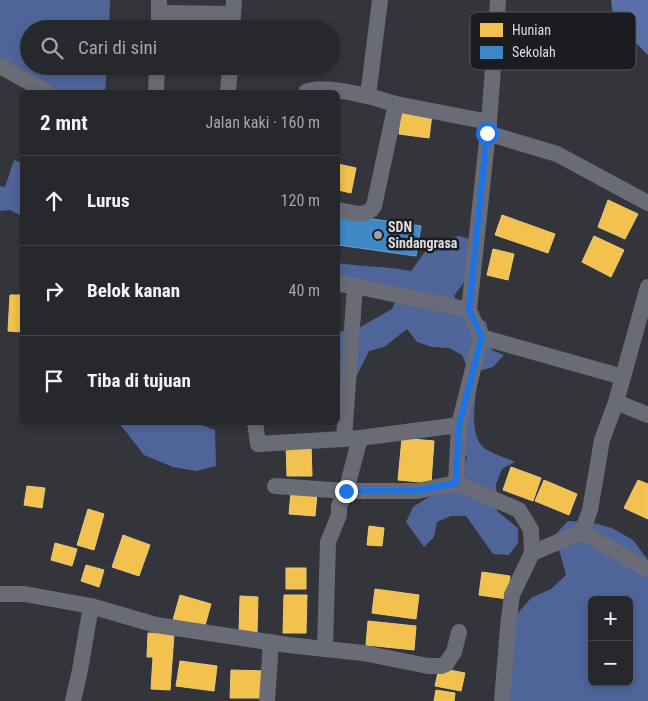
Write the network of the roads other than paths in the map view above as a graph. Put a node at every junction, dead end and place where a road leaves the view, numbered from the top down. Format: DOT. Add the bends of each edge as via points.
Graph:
graph roads {
  1 [pos="380,0"];
  2 [pos="159,14"];
  3 [pos="233,14"];
  4 [pos="0,66"];
  5 [pos="493,70"];
  6 [pos="157,75"];
  7 [pos="229,75"];
  8 [pos="43,90"];
  9 [pos="156,90"];
  10 [pos="228,90"];
  11 [pos="340,92"];
  12 [pos="368,96"];
  13 [pos="396,104"];
  14 [pos="488,128"];
  15 [pos="648,203"];
  16 [pos="340,210"];
  17 [pos="340,284"];
  18 [pos="356,286"];
  19 [pos="648,286"];
  20 [pos="469,310"];
  21 [pos="482,337"];
  22 [pos="623,377"];
  23 [pos="616,402"];
  24 [pos="648,416"];
  25 [pos="255,425"];
  26 [pos="459,425"];
  27 [pos="352,438"];
  28 [pos="456,483"];
  29 [pos="275,486"];
  30 [pos="346,491"];
  31 [pos="582,532"];
  32 [pos="532,553"];
  33 [pos="648,570"];
  34 [pos="0,594"];
  35 [pos="91,606"];
  36 [pos="459,632"];
  37 [pos="272,642"];
  38 [pos="325,649"];
  39 [pos="73,701"];
  40 [pos="267,701"];
  41 [pos="502,701"];
  1 -- 12 [label="street"];
  2 -- 3 [label="street"];
  4 -- 8 [label="street"];
  5 -- 14 [label="street"];
  6 -- 9 [label="street"];
  7 -- 10 [label="street"];
  11 -- 12 [label="street"];
  12 -- 13 [label="street"];
  13 -- 14 [label="street"];
  13 -- 16 [label="street" via="374,206 364,215"];
  14 -- 15 [label="street" via="557,154"];
  14 -- 20 [label="street"];
  17 -- 18 [label="street"];
  18 -- 20 [label="street"];
  18 -- 27 [label="street"];
  19 -- 22 [label="street"];
  20 -- 21 [label="street"];
  21 -- 22 [label="street"];
  21 -- 26 [label="street"];
  22 -- 23 [label="street"];
  23 -- 24 [label="street"];
  23 -- 31 [label="street" via="602,440 590,510"];
  25 -- 27 [label="street" via="258,444"];
  26 -- 27 [label="street"];
  26 -- 28 [label="street"];
  27 -- 30 [label="street"];
  28 -- 30 [label="street" via="417,491"];
  28 -- 32 [label="street" via="519,510 531,530"];
  29 -- 30 [label="street"];
  30 -- 38 [label="street" via="328,542"];
  31 -- 32 [label="street"];
  31 -- 33 [label="street"];
  32 -- 41 [label="street" via="512,595"];
  34 -- 35 [label="street" via="24,594"];
  35 -- 37 [label="street" via="156,625"];
  35 -- 39 [label="street"];
  36 -- 38 [label="street" via="452,656 441,666"];
  37 -- 38 [label="street"];
  37 -- 40 [label="street"];
}
